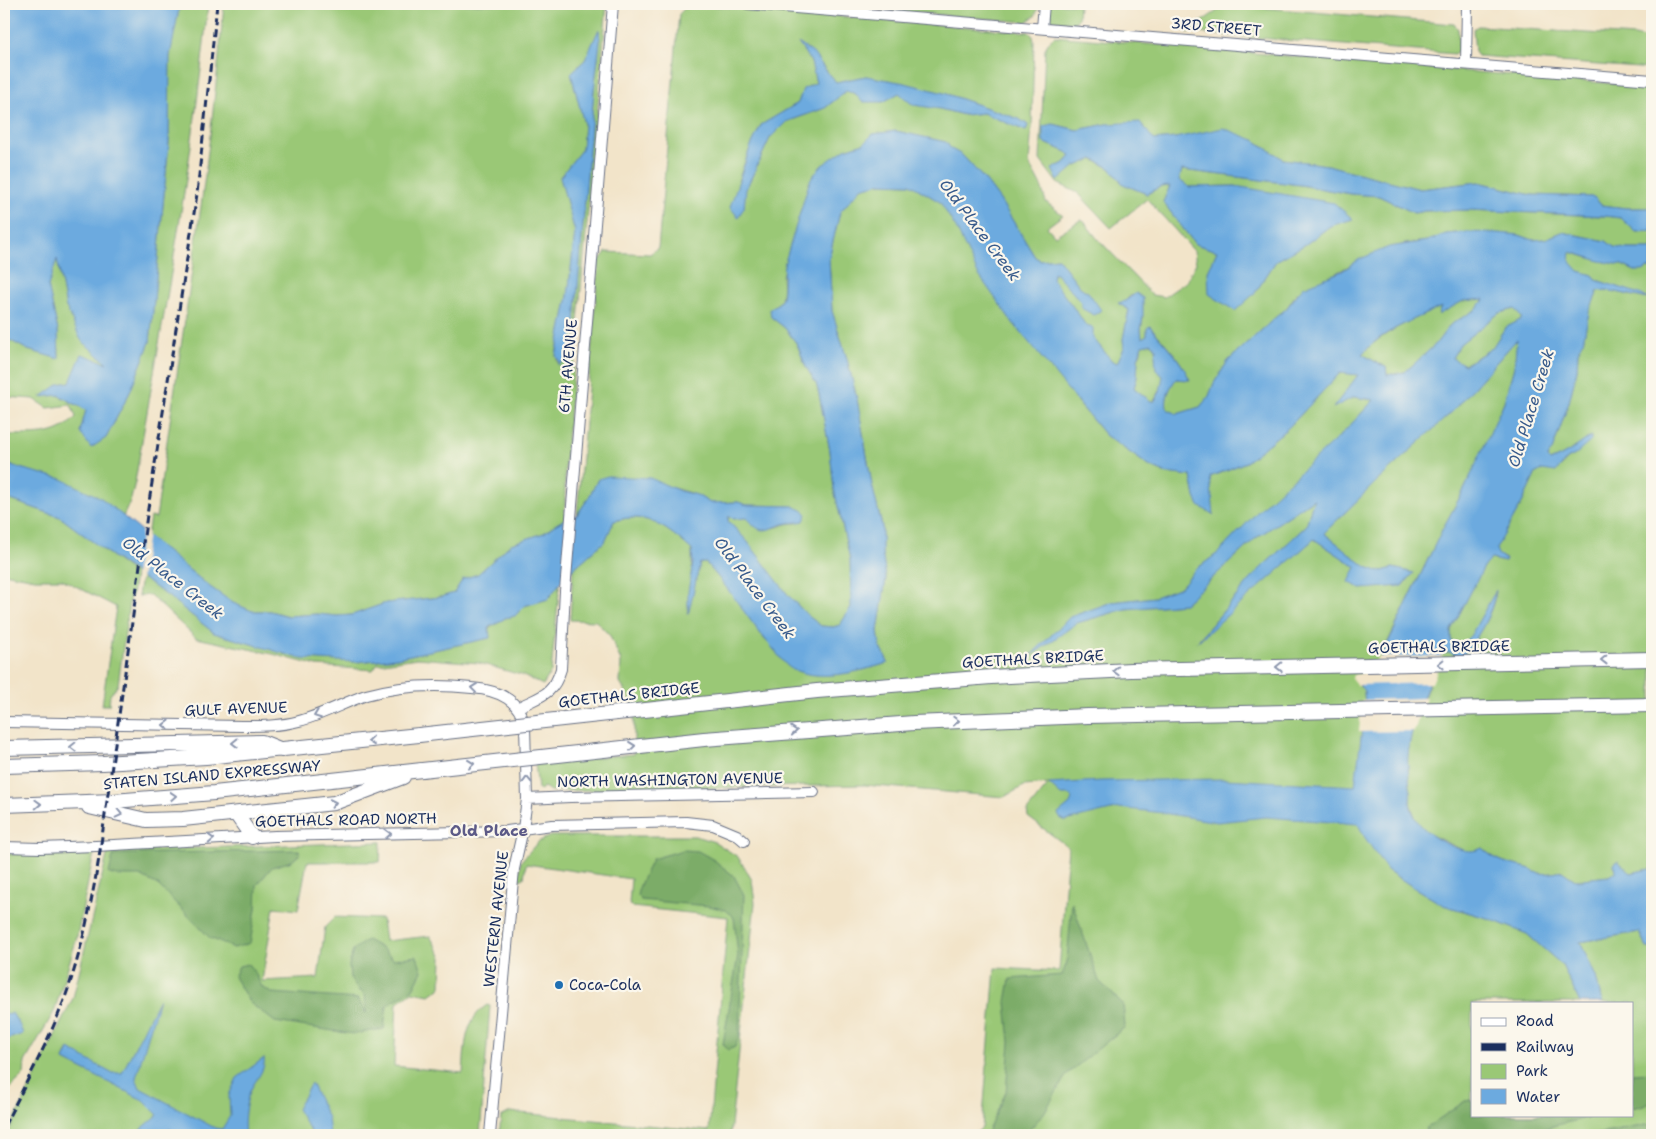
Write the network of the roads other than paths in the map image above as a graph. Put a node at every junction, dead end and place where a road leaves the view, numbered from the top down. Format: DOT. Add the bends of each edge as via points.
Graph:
graph roads {
  1 [pos="613,4"];
  2 [pos="747,4"];
  3 [pos="1044,4"];
  4 [pos="1467,4"];
  5 [pos="1042,28"];
  6 [pos="1466,63"];
  7 [pos="1652,80"];
  8 [pos="1652,659"];
  9 [pos="1652,705"];
  10 [pos="517,708"];
  11 [pos="4,722"];
  12 [pos="419,735"];
  13 [pos="4,748"];
  14 [pos="282,750"];
  15 [pos="4,766"];
  16 [pos="422,770"];
  17 [pos="814,792"];
  18 [pos="527,799"];
  19 [pos="72,803"];
  20 [pos="4,806"];
  21 [pos="236,814"];
  22 [pos="523,829"];
  23 [pos="252,837"];
  24 [pos="744,841"];
  25 [pos="4,847"];
  26 [pos="490,1135"];
  1 -- 10 [label="street, 6TH AVENUE" via="561,669 552,690"];
  2 -- 5 [label="street, 3RD STREET"];
  3 -- 5 [label="street"];
  4 -- 6 [label="street"];
  5 -- 6 [label="street, 3RD STREET"];
  6 -- 7 [label="street, 3RD STREET"];
  8 -- 12 [label="highway, GOETHALS BRIDGE, one-way, bridge" via="1140,670 991,677 817,691"];
  16 -- 9 [label="highway, one-way, bridge" via="704,739 914,723 1088,716"];
  10 -- 11 [label="street, GULF AVENUE, one-way" via="508,699 489,690 426,685 368,695 310,718 278,725"];
  18 -- 10 [label="street, WESTERN AVENUE, one-way" via="525,727"];
  12 -- 14 [label="highway, STATEN ISLAND EXPRESSWAY, one-way"];
  14 -- 13 [label="highway, one-way" via="262,742"];
  14 -- 15 [label="highway, STATEN ISLAND EXPRESSWAY" via="145,761"];
  19 -- 16 [label="highway, STATEN ISLAND EXPRESSWAY, one-way" via="214,793"];
  21 -- 16 [label="highway, one-way" via="334,803"];
  17 -- 18 [label="street, NORTH WASHINGTON AVENUE"];
  18 -- 22 [label="street, WESTERN AVENUE"];
  20 -- 19 [label="highway, STATEN ISLAND EXPRESSWAY, one-way"];
  19 -- 21 [label="highway, one-way" via="157,820"];
  21 -- 23 [label="highway"];
  23 -- 22 [label="street, GOETHALS ROAD NORTH, one-way"];
  22 -- 24 [label="street, GOETHALS ROAD NORTH" via="552,825 696,822 713,824"];
  22 -- 26 [label="street, WESTERN AVENUE" via="514,869"];
  25 -- 23 [label="street, GOETHALS ROAD NORTH, one-way" via="96,846"];
}
